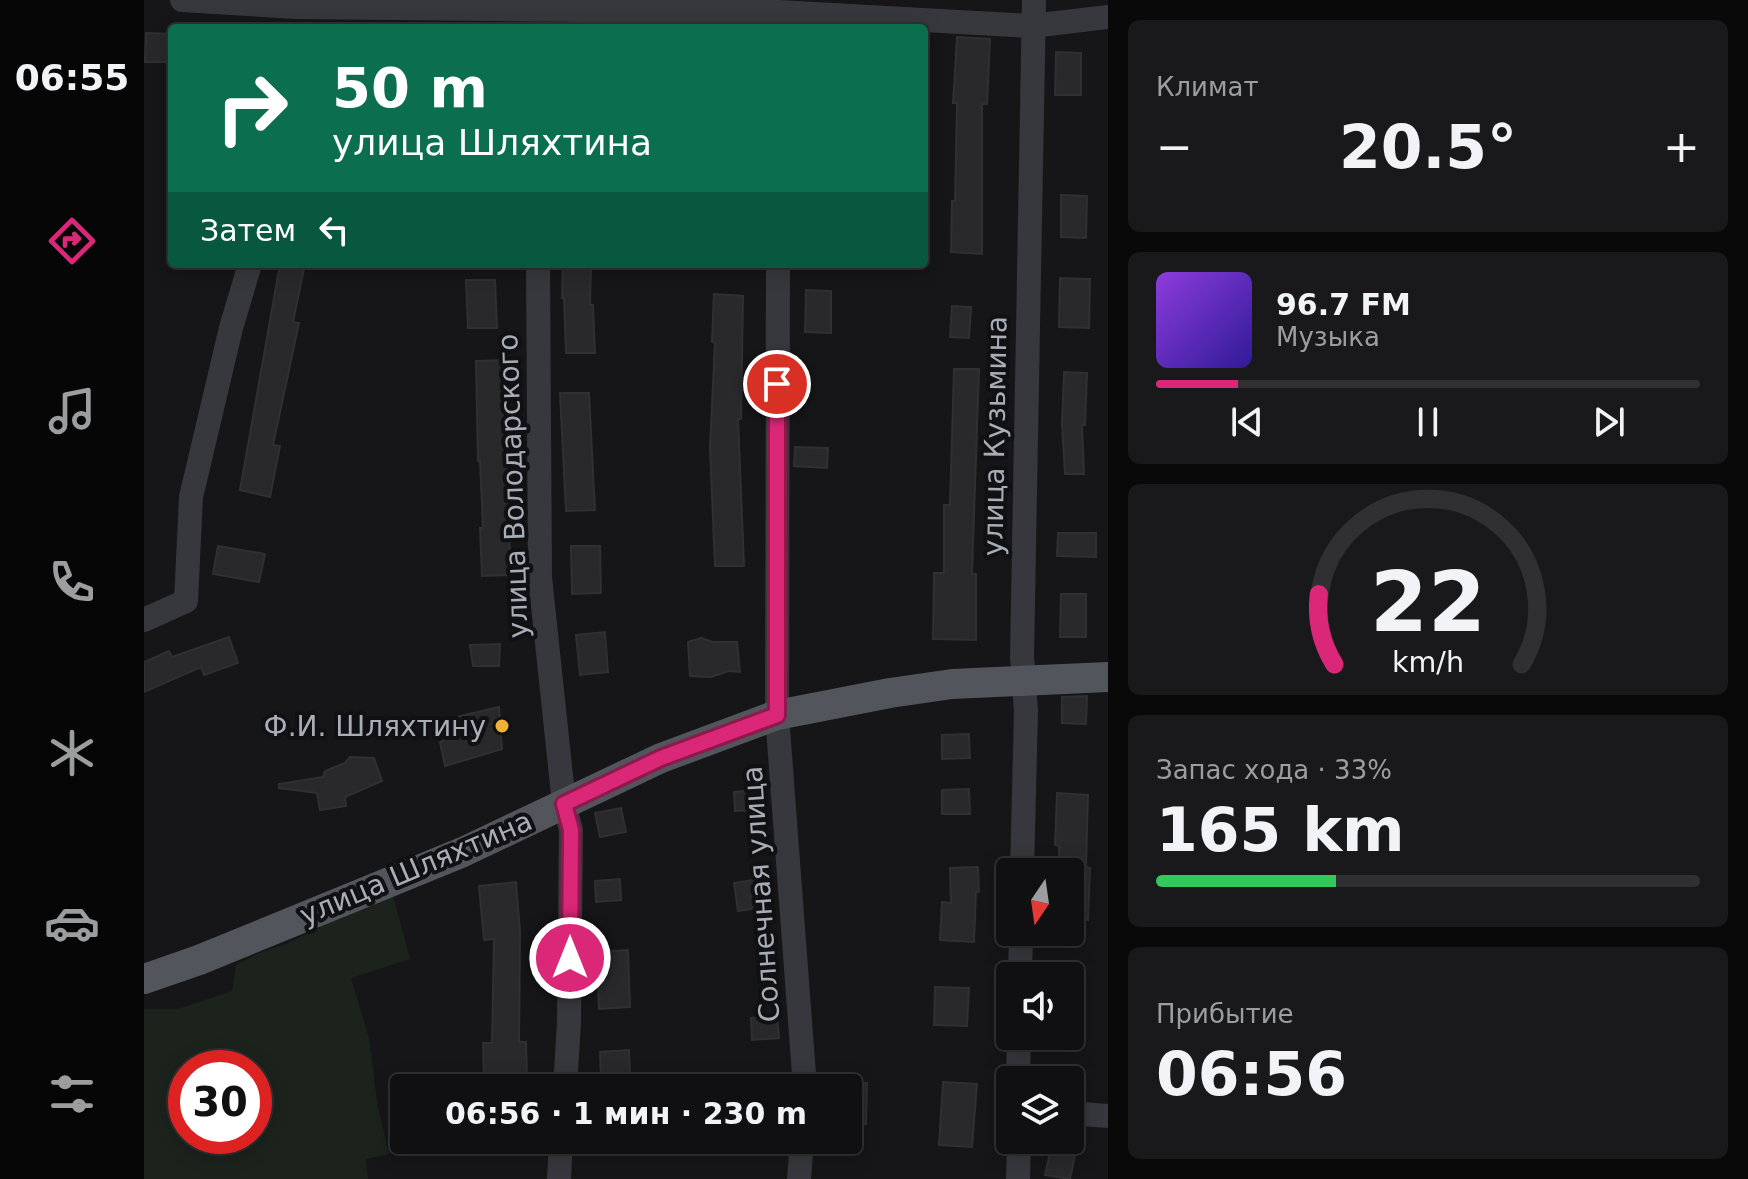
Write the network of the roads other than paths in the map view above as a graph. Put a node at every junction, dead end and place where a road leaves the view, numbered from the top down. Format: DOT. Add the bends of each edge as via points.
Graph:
graph roads {
  1 [pos="182,0"];
  2 [pos="1034,0"];
  3 [pos="536,12"];
  4 [pos="778,13"];
  5 [pos="1108,17"];
  6 [pos="294,18"];
  7 [pos="1032,26"];
  8 [pos="249,268"];
  9 [pos="538,268"];
  10 [pos="778,268"];
  11 [pos="144,620"];
  12 [pos="1108,677"];
  13 [pos="1023,680"];
  14 [pos="777,715"];
  15 [pos="564,804"];
  16 [pos="1022,858"];
  17 [pos="144,979"];
  18 [pos="566,1074"];
  19 [pos="804,1074"];
  20 [pos="1084,1114"];
  21 [pos="1108,1116"];
  22 [pos="560,1154"];
  23 [pos="801,1154"];
  24 [pos="1019,1154"];
  25 [pos="559,1179"];
  26 [pos="799,1179"];
  27 [pos="1018,1179"];
  1 -- 6 [label="street"];
  2 -- 7 [label="street, улица Кузьмина"];
  3 -- 4 [label="street"];
  3 -- 6 [label="street"];
  4 -- 7 [label="street"];
  5 -- 7 [label="street"];
  7 -- 13 [label="street, улица Кузьмина"];
  8 -- 11 [label="street" via="191,497 186,601"];
  9 -- 15 [label="street, улица Володарского" via="540,577"];
  10 -- 14 [label="street, Солнечная улица"];
  12 -- 13 [label="main road, улица Шляхтина"];
  13 -- 14 [label="main road, улица Шляхтина" via="952,684"];
  13 -- 16 [label="street, улица Кузьмина"];
  14 -- 15 [label="main road, улица Шляхтина" via="661,758"];
  14 -- 19 [label="street, Солнечная улица"];
  15 -- 17 [label="main road, улица Шляхтина" via="463,852"];
  15 -- 18 [label="street, улица Володарского" via="571,830"];
  20 -- 21 [label="street"];
  22 -- 25 [label="street"];
  23 -- 26 [label="street"];
  24 -- 27 [label="street"];
}
